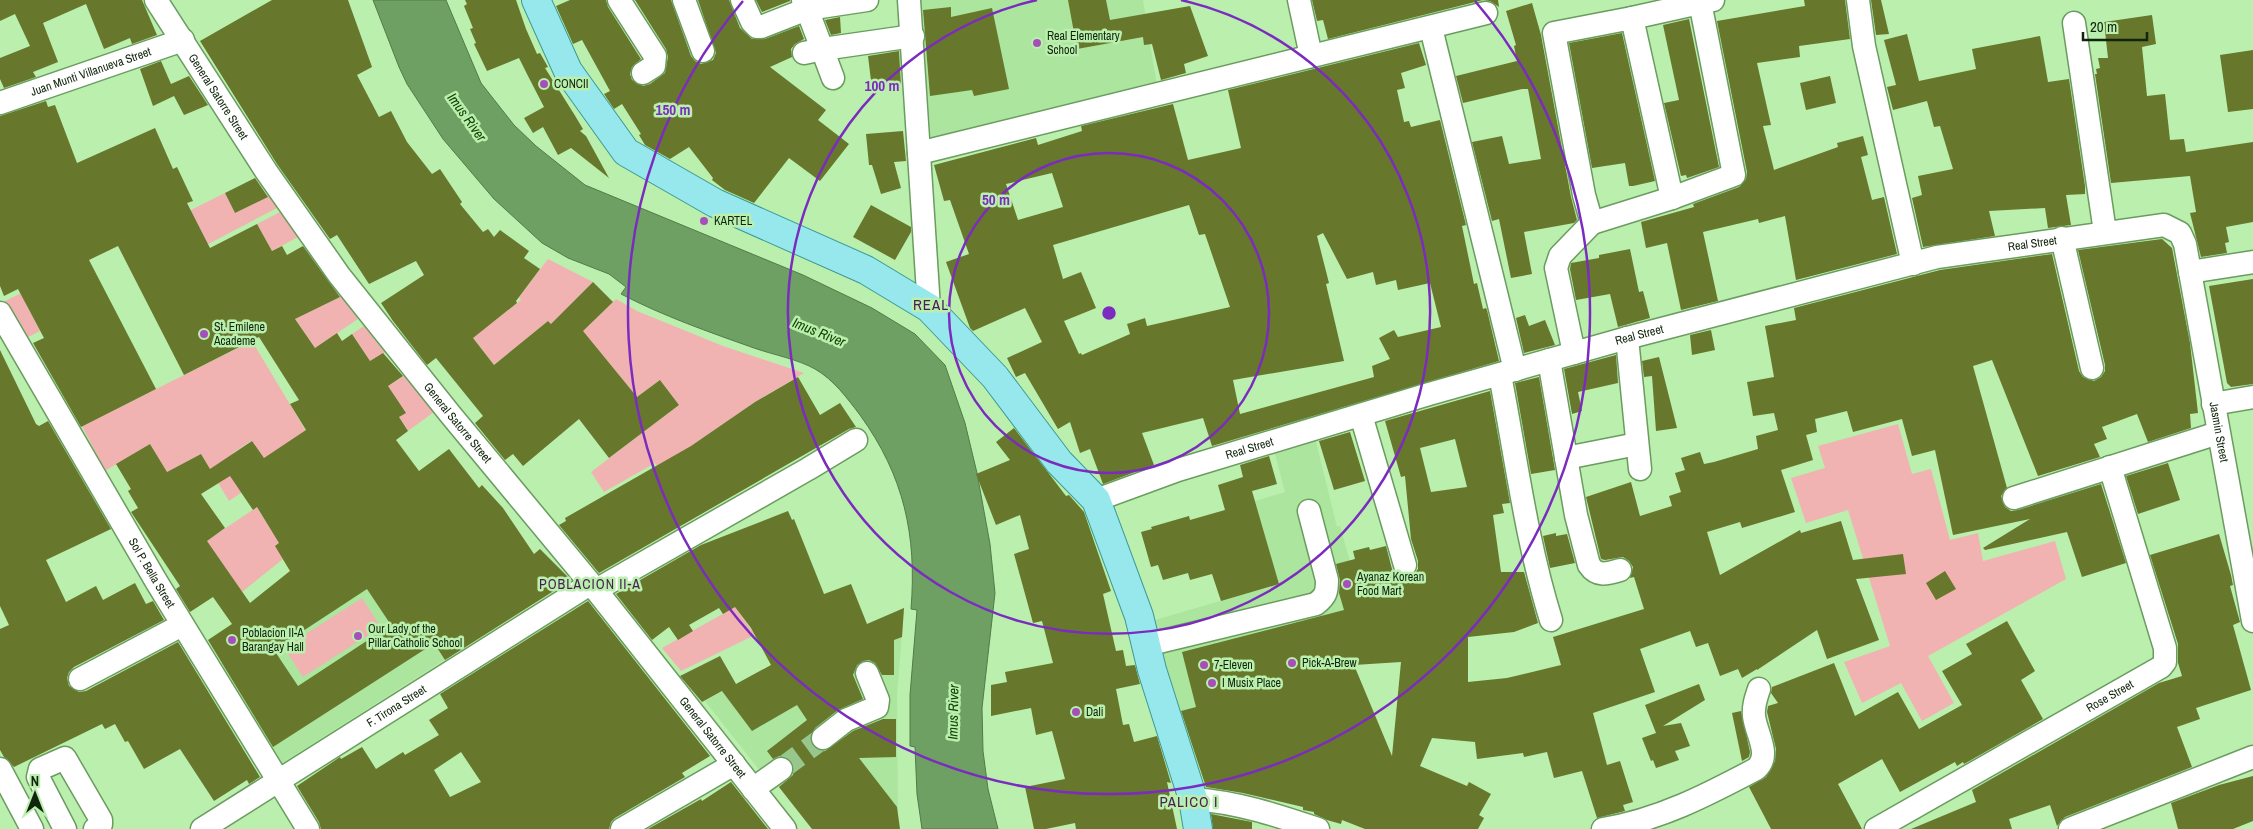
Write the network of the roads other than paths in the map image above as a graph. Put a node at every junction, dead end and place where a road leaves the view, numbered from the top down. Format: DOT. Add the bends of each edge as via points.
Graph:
graph roads {
  1 [pos="156,0"];
  2 [pos="536,0"];
  3 [pos="619,0"];
  4 [pos="684,0"];
  5 [pos="742,0"];
  6 [pos="866,0"];
  7 [pos="910,0"];
  8 [pos="1299,0"];
  9 [pos="1858,0"];
  10 [pos="1706,1"];
  11 [pos="805,4"];
  12 [pos="1486,13"];
  13 [pos="1632,18"];
  14 [pos="2074,23"];
  15 [pos="1431,28"];
  16 [pos="913,36"];
  17 [pos="183,40"];
  18 [pos="702,51"];
  19 [pos="814,51"];
  20 [pos="1311,56"];
  21 [pos="643,73"];
  22 [pos="833,78"];
  23 [pos="0,103"];
  24 [pos="919,153"];
  25 [pos="1672,198"];
  26 [pos="1592,223"];
  27 [pos="2105,232"];
  28 [pos="2062,238"];
  29 [pos="2185,244"];
  30 [pos="2253,262"];
  31 [pos="1913,264"];
  32 [pos="2190,272"];
  33 [pos="929,308"];
  34 [pos="0,313"];
  35 [pos="1627,338"];
  36 [pos="1574,353"];
  37 [pos="1549,360"];
  38 [pos="2092,368"];
  39 [pos="1508,372"];
  40 [pos="2253,397"];
  41 [pos="2213,404"];
  42 [pos="1360,415"];
  43 [pos="2218,433"];
  44 [pos="856,440"];
  45 [pos="1638,444"];
  46 [pos="1566,458"];
  47 [pos="2110,467"];
  48 [pos="1640,469"];
  49 [pos="2014,498"];
  50 [pos="1096,500"];
  51 [pos="1309,511"];
  52 [pos="2246,548"];
  53 [pos="1405,565"];
  54 [pos="1620,570"];
  55 [pos="593,587"];
  56 [pos="1551,620"];
  57 [pos="2253,620"];
  58 [pos="182,625"];
  59 [pos="1146,645"];
  60 [pos="867,673"];
  61 [pos="80,679"];
  62 [pos="1759,688"];
  63 [pos="823,738"];
  64 [pos="2253,757"];
  65 [pos="734,764"];
  66 [pos="781,769"];
  67 [pos="2,780"];
  68 [pos="278,781"];
  69 [pos="753,789"];
  70 [pos="1193,799"];
  71 [pos="32,829"];
  72 [pos="65,829"];
  73 [pos="95,829"];
  74 [pos="202,829"];
  75 [pos="308,829"];
  76 [pos="622,829"];
  77 [pos="784,829"];
  78 [pos="1198,829"];
  79 [pos="1318,829"];
  80 [pos="1603,829"];
  81 [pos="1876,829"];
  82 [pos="2070,829"];
  1 -- 17 [label="street, General Satorre Street"];
  2 -- 33 [label="main road" via="568,70 626,152 715,203 866,270"];
  3 -- 21 [label="street" via="655,56 654,66"];
  4 -- 18 [label="street"];
  5 -- 11 [label="street" via="757,27"];
  6 -- 11 [label="street"];
  7 -- 16 [label="street"];
  8 -- 20 [label="street"];
  9 -- 31 [label="street" via="1864,46"];
  10 -- 13 [label="street"];
  10 -- 25 [label="street" via="1734,175"];
  11 -- 19 [label="street"];
  12 -- 15 [label="street"];
  13 -- 25 [label="street"];
  13 -- 26 [label="street" via="1554,32"];
  14 -- 27 [label="street"];
  15 -- 20 [label="street"];
  15 -- 39 [label="street"];
  16 -- 19 [label="street"];
  16 -- 24 [label="street"];
  17 -- 23 [label="street, Juan Munti Villanueva Street"];
  17 -- 55 [label="street, General Satorre Street" via="266,171 340,275"];
  19 -- 22 [label="street"];
  20 -- 24 [label="street"];
  24 -- 33 [label="street"];
  25 -- 26 [label="street"];
  26 -- 36 [label="street" via="1560,256 1556,268"];
  27 -- 28 [label="street, Real Street"];
  27 -- 29 [label="street, Real Street" via="2164,225 2180,233"];
  28 -- 31 [label="street, Real Street" via="1952,254"];
  28 -- 38 [label="street"];
  29 -- 32 [label="street, Jasmin Street"];
  30 -- 32 [label="street"];
  31 -- 35 [label="street, Real Street"];
  32 -- 41 [label="street, Jasmin Street"];
  33 -- 50 [label="main road" via="995,377 1059,462"];
  34 -- 58 [label="street, Sol P. Bella Street"];
  35 -- 36 [label="street, Real Street"];
  35 -- 45 [label="street"];
  36 -- 37 [label="street, Real Street"];
  37 -- 39 [label="street, Real Street"];
  37 -- 46 [label="street"];
  39 -- 42 [label="street, Real Street"];
  39 -- 56 [label="street" via="1532,548"];
  40 -- 41 [label="street"];
  41 -- 43 [label="street, Jasmin Street"];
  42 -- 50 [label="street, Real Street" via="1186,468"];
  42 -- 53 [label="street"];
  43 -- 47 [label="street"];
  43 -- 52 [label="street, Jasmin Street"];
  44 -- 55 [label="street, F. Tirona Street"];
  45 -- 46 [label="street"];
  45 -- 48 [label="street"];
  46 -- 54 [label="street" via="1589,565 1600,574"];
  47 -- 49 [label="street"];
  47 -- 81 [label="street, Rose Street" via="2165,648 2162,667"];
  50 -- 59 [label="main road" via="1133,596"];
  51 -- 59 [label="street" via="1327,580 1327,591 1316,604"];
  52 -- 57 [label="street, Jasmin Street"];
  55 -- 65 [label="street, General Satorre Street"];
  55 -- 68 [label="street, F. Tirona Street"];
  58 -- 61 [label="street"];
  58 -- 68 [label="street, Sol P. Bella Street"];
  59 -- 70 [label="main road"];
  60 -- 63 [label="street" via="878,700 877,707 846,720"];
  62 -- 80 [label="street" via="1754,717 1764,755 1756,769 1669,812"];
  64 -- 82 [label="street"];
  65 -- 69 [label="street, General Satorre Street"];
  65 -- 76 [label="street"];
  66 -- 69 [label="street"];
  67 -- 71 [label="street"];
  68 -- 74 [label="street, F. Tirona Street"];
  68 -- 75 [label="street, Sol P. Bella Street"];
  69 -- 77 [label="street, General Satorre Street"];
  70 -- 78 [label="main road"];
  70 -- 79 [label="street" via="1249,807"];
  72 -- 73 [label="street" via="38,773 65,758 101,820"];
}
